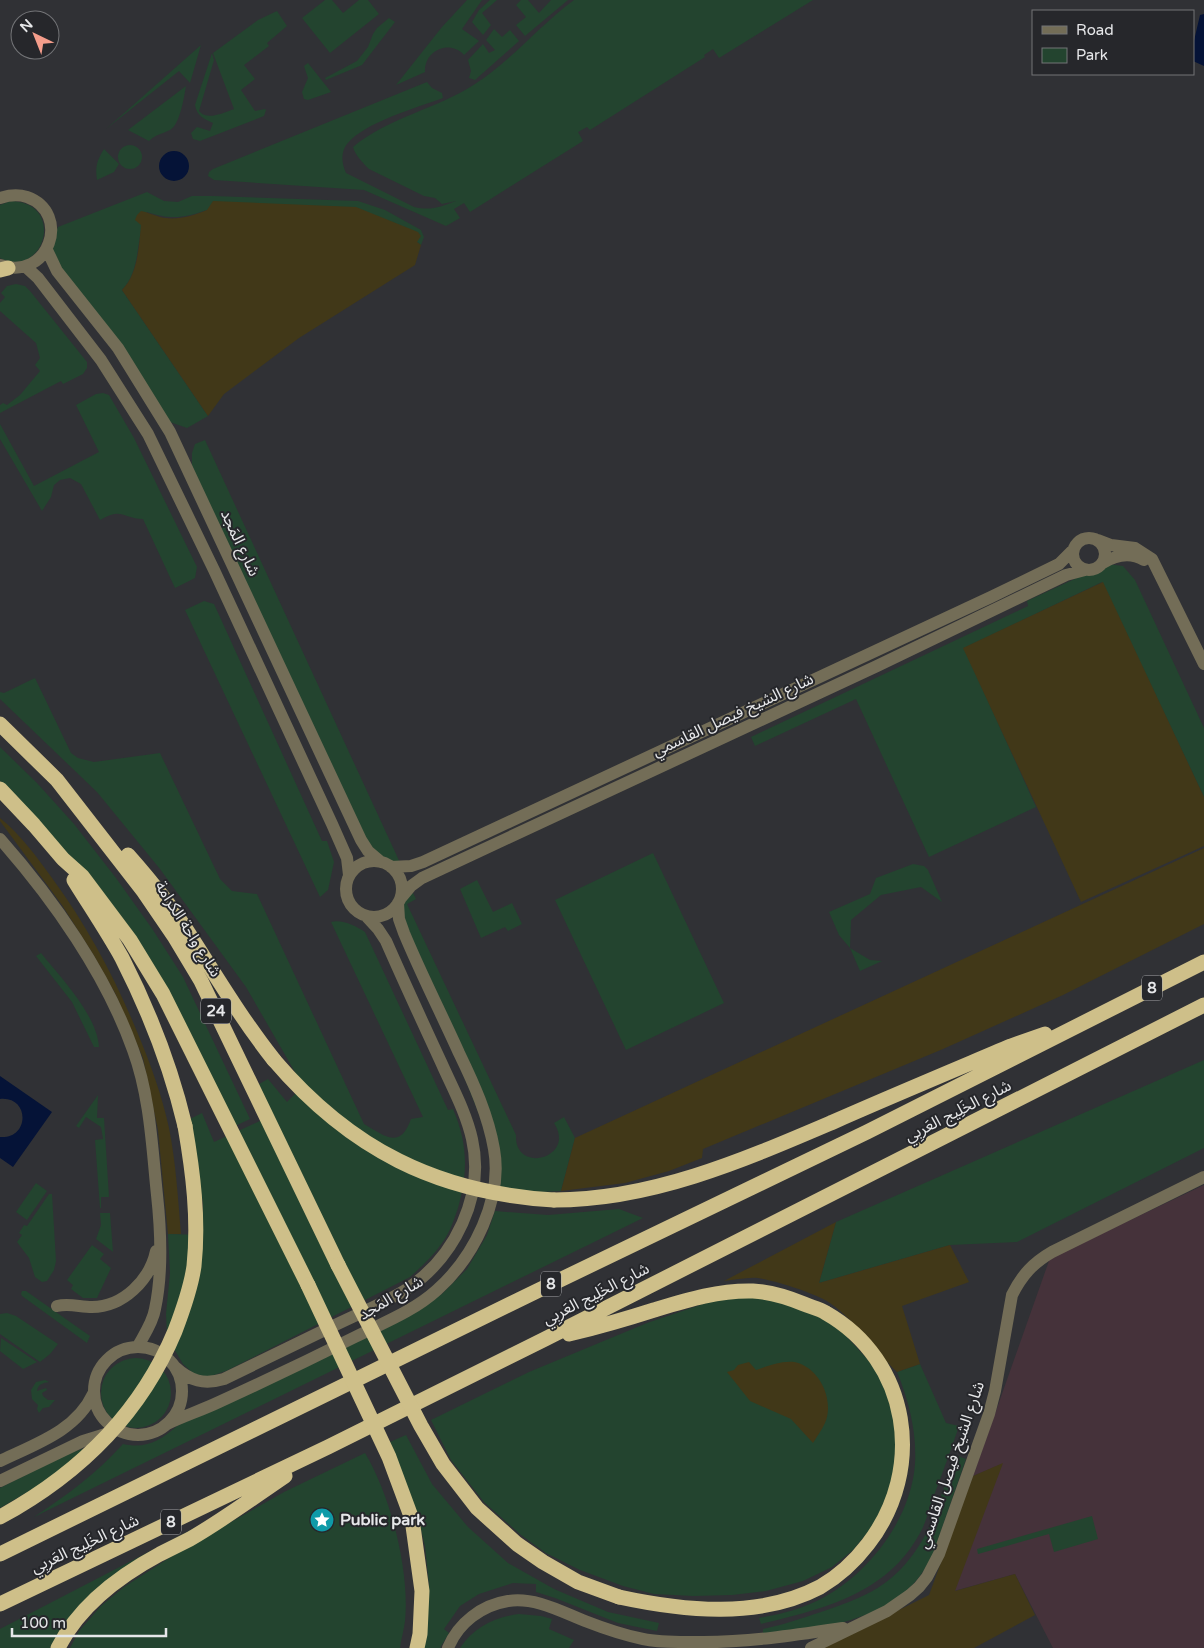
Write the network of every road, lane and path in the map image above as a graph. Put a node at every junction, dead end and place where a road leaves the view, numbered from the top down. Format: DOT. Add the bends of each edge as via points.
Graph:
graph roads {
  1 [pos="1,197"];
  2 [pos="46,250"];
  3 [pos="26,267"];
  4 [pos="3,268"];
  5 [pos="1098,540"];
  6 [pos="1073,550"];
  7 [pos="1103,563"];
  8 [pos="1155,566"];
  9 [pos="1085,570"];
  10 [pos="1204,664"];
  11 [pos="0,724"];
  12 [pos="57,780"];
  13 [pos="0,789"];
  14 [pos="0,839"];
  15 [pos="62,859"];
  16 [pos="386,864"];
  17 [pos="349,875"];
  18 [pos="400,901"];
  19 [pos="366,916"];
  20 [pos="1204,962"];
  21 [pos="1204,1005"];
  22 [pos="1101,1015"];
  23 [pos="1204,1177"];
  24 [pos="159,1214"];
  25 [pos="57,1306"];
  26 [pos="546,1339"];
  27 [pos="138,1346"];
  28 [pos="175,1367"];
  29 [pos="93,1394"];
  30 [pos="167,1424"];
  31 [pos="118,1431"];
  32 [pos="328,1447"];
  33 [pos="0,1461"];
  34 [pos="0,1481"];
  35 [pos="0,1517"];
  36 [pos="0,1554"];
  37 [pos="0,1605"];
  38 [pos="856,1627"];
  39 [pos="773,1644"];
  40 [pos="58,1648"];
  41 [pos="416,1648"];
  42 [pos="448,1648"];
  43 [pos="811,1648"];
  1 -- 2 [label="street" via="24,196 45,210 52,231"];
  2 -- 3 [label="street"];
  2 -- 16 [label="street, شارع المَجد" via="57,271 118,348 170,432 361,840 368,851"];
  3 -- 4 [label="street"];
  3 -- 17 [label="street" via="101,360 152,442 332,824 347,858"];
  5 -- 6 [label="street" via="1084,538"];
  5 -- 7 [label="street" via="1106,553"];
  5 -- 8 [label="street" via="1140,550"];
  6 -- 9 [label="street" via="1076,564"];
  6 -- 16 [label="street, شارع الشيخ فيصل القاسمي" via="1059,564 423,862 411,866"];
  7 -- 8 [label="street" via="1114,557 1130,555"];
  7 -- 9 [label="street" via="1095,569"];
  8 -- 10 [label="street"];
  9 -- 18 [label="street, شارع الشيخ فيصل القاسمي" via="1066,575 422,878"];
  11 -- 12 [label="highway, شارع واحة الكرامة / 24"];
  12 -- 22 [label="highway, bridge" via="96,817 164,899 191,935 257,1040 304,1094 330,1118 367,1144 422,1172 474,1189 526,1198 594,1199 673,1183 764,1151 1011,1046"];
  12 -- 26 [label="highway, شارع واحة الكرامة / 24, bridge" via="144,892 202,981 338,1265 425,1434 443,1464 477,1508 517,1544 578,1582 619,1597 691,1609 769,1605 804,1594 836,1576 879,1530 900,1480 900,1422 893,1392 888,1376 870,1348 826,1312 783,1295 753,1291 719,1293"];
  13 -- 15 [label="highway, 24"];
  14 -- 24 [label="street" via="61,916 104,985 134,1050 149,1115"];
  15 -- 35 [label="highway, bridge" via="138,992 176,1086 193,1173 194,1266 168,1347 141,1396 76,1467"];
  15 -- 41 [label="highway, 24, bridge" via="90,886 130,940 163,994 308,1285 389,1457 412,1519 422,1591 420,1634"];
  16 -- 17 [label="street" via="369,861"];
  16 -- 18 [label="street" via="396,871 401,882"];
  17 -- 19 [label="street" via="345,889 348,903"];
  18 -- 19 [label="street" via="388,914 373,918"];
  18 -- 30 [label="street, شارع المَجد" via="399,919 404,933 479,1097 488,1124 494,1151 494,1182 482,1228 457,1270 421,1302 317,1356"];
  19 -- 28 [label="street, شارع المَجد" via="386,941 466,1120 475,1155 471,1201 466,1216 436,1263 420,1279 393,1296 224,1379 209,1383 195,1380"];
  20 -- 22 [label="highway, شارع الخَلِيج العَربِي / 8"];
  21 -- 26 [label="highway, شارع الخَلِيج العَربِي / 8"];
  22 -- 36 [label="highway, شارع الخَلِيج العَربِي / 8"];
  23 -- 38 [label="street, شارع الشيخ فيصل القاسمي" via="1052,1252 1028,1269 1012,1295 989,1414 934,1565 910,1595"];
  24 -- 25 [label="street" via="155,1257 136,1288 104,1305"];
  24 -- 27 [label="street" via="160,1274 155,1310"];
  26 -- 32 [label="highway, شارع الخَلِيج العَربِي / 8"];
  27 -- 28 [label="street" via="159,1352"];
  27 -- 29 [label="street" via="124,1348 104,1361 94,1382"];
  28 -- 30 [label="street" via="180,1376 182,1396"];
  29 -- 31 [label="street" via="101,1416"];
  29 -- 33 [label="street" via="81,1415 69,1426"];
  30 -- 31 [label="street" via="138,1435"];
  31 -- 34 [label="street" via="82,1441"];
  32 -- 37 [label="highway, شارع الخَلِيج العَربِي / 8"];
  32 -- 40 [label="highway" via="190,1538 114,1583 85,1610"];
  38 -- 39 [label="street, شارع الشيخ فيصل القاسمي"];
  38 -- 43 [label="street, شارع الشيخ فيصل القاسمي"];
  39 -- 42 [label="street, شارع الشيخ فيصل القاسمي" via="644,1639 524,1600 502,1602 468,1619"];
}
